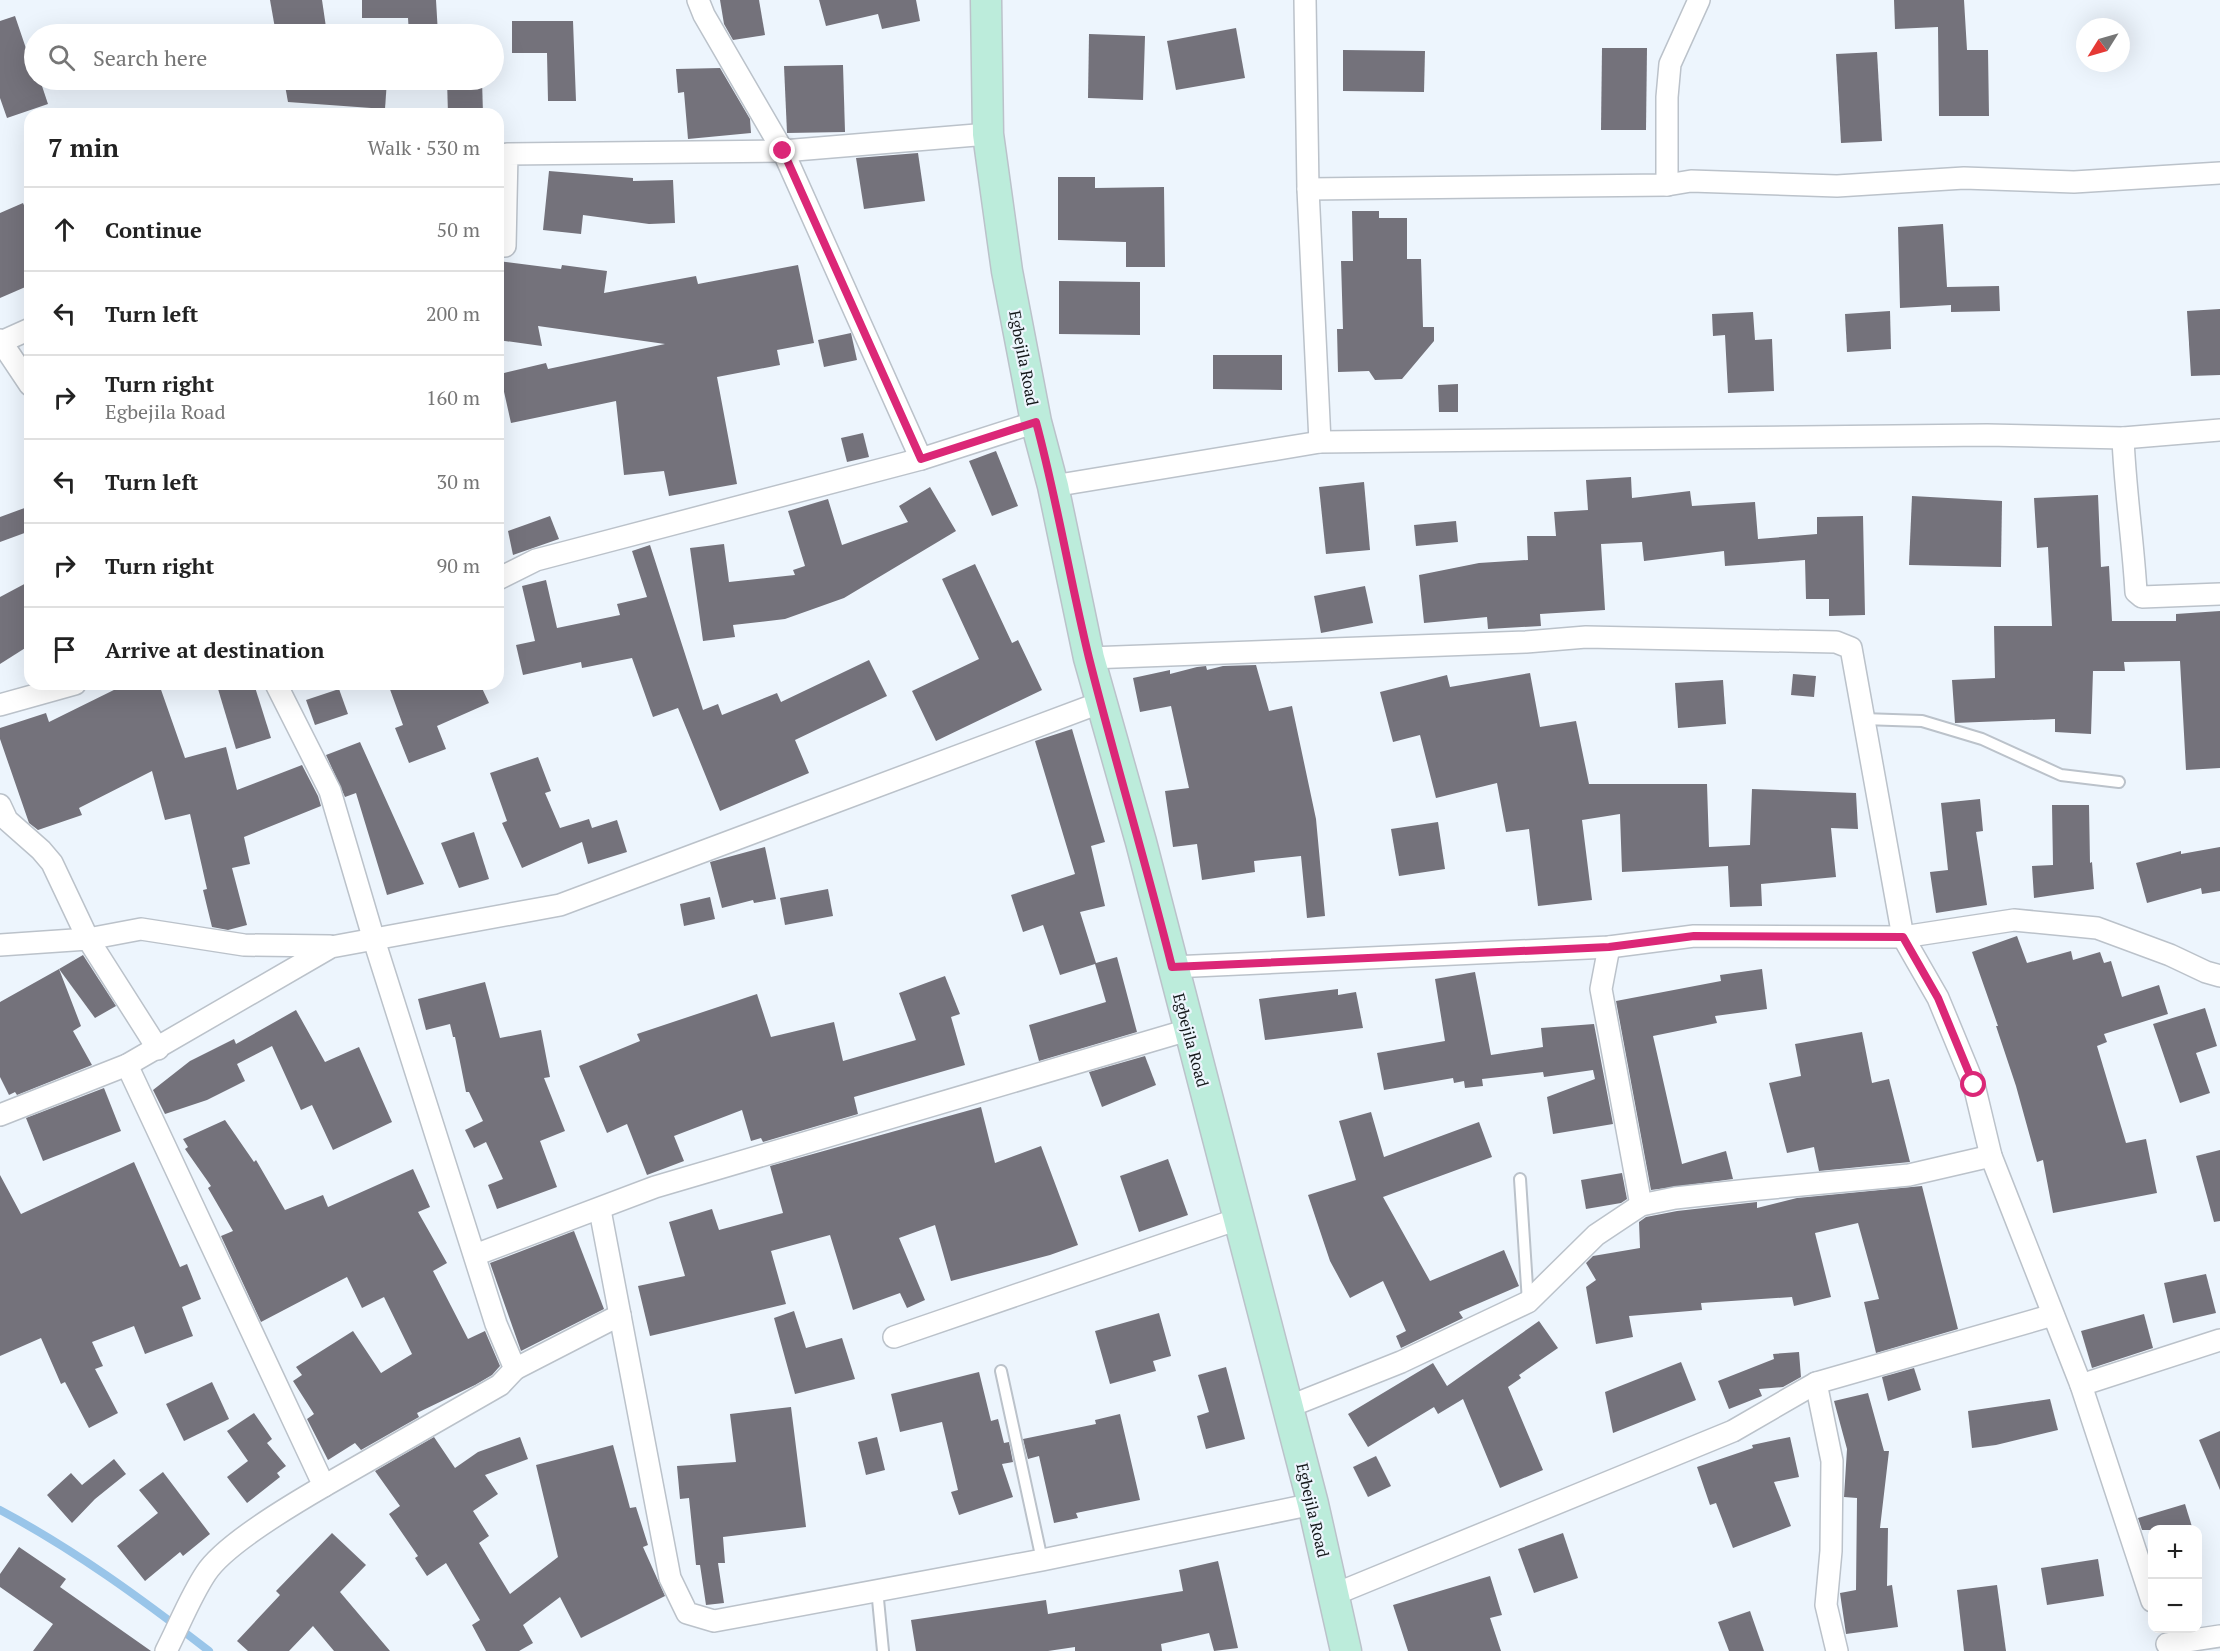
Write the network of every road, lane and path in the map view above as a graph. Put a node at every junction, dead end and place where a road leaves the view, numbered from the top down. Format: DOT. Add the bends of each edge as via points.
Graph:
graph roads {
  1 [pos="698,0"];
  2 [pos="986,0"];
  3 [pos="1305,0"];
  4 [pos="1698,0"];
  5 [pos="988,134"];
  6 [pos="783,151"];
  7 [pos="2220,173"];
  8 [pos="1667,185"];
  9 [pos="1308,189"];
  10 [pos="504,246"];
  11 [pos="24,331"];
  12 [pos="1,341"];
  13 [pos="24,376"];
  14 [pos="1036,422"];
  15 [pos="2220,430"];
  16 [pos="2123,438"];
  17 [pos="1320,442"];
  18 [pos="921,459"];
  19 [pos="1053,486"];
  20 [pos="504,576"];
  21 [pos="2220,594"];
  22 [pos="1089,658"];
  23 [pos="54,690"];
  24 [pos="279,690"];
  25 [pos="1102,702"];
  26 [pos="0,705"];
  27 [pos="1863,719"];
  28 [pos="2119,782"];
  29 [pos="0,805"];
  30 [pos="1903,937"];
  31 [pos="88,939"];
  32 [pos="374,940"];
  33 [pos="0,945"];
  34 [pos="331,946"];
  35 [pos="1609,947"];
  36 [pos="1172,967"];
  37 [pos="2220,976"];
  38 [pos="1188,1030"];
  39 [pos="158,1049"];
  40 [pos="127,1065"];
  41 [pos="0,1115"];
  42 [pos="1991,1155"];
  43 [pos="1520,1179"];
  44 [pos="1641,1205"];
  45 [pos="600,1210"];
  46 [pos="1238,1219"];
  47 [pos="475,1255"];
  48 [pos="1528,1302"];
  49 [pos="620,1315"];
  50 [pos="2053,1315"];
  51 [pos="894,1337"];
  52 [pos="2220,1340"];
  53 [pos="515,1369"];
  54 [pos="1001,1371"];
  55 [pos="1816,1383"];
  56 [pos="2081,1385"];
  57 [pos="1288,1407"];
  58 [pos="324,1486"];
  59 [pos="1313,1504"];
  60 [pos="1042,1560"];
  61 [pos="877,1589"];
  62 [pos="2148,1589"];
  63 [pos="1333,1595"];
  64 [pos="2220,1636"];
  65 [pos="2166,1641"];
  66 [pos="166,1651"];
  67 [pos="883,1651"];
  68 [pos="1346,1651"];
  69 [pos="1837,1651"];
  1 -- 6 [label="street"];
  2 -- 5 [label="street, Egbejila Road"];
  3 -- 9 [label="street"];
  4 -- 8 [label="street" via="1670,64"];
  5 -- 6 [label="street"];
  5 -- 14 [label="street, Egbejila Road" via="1007,271"];
  6 -- 10 [label="street" via="507,154"];
  6 -- 18 [label="street"];
  7 -- 8 [label="street" via="2074,182 1965,178 1837,186 1692,182"];
  8 -- 9 [label="street"];
  9 -- 17 [label="street"];
  11 -- 12 [label="street"];
  12 -- 13 [label="street"];
  14 -- 18 [label="street"];
  14 -- 19 [label="street, Egbejila Road"];
  15 -- 16 [label="street"];
  16 -- 17 [label="street" via="1987,435"];
  16 -- 21 [label="street" via="2136,592 2142,597"];
  17 -- 19 [label="street"];
  18 -- 20 [label="street" via="536,560"];
  19 -- 22 [label="street, Egbejila Road"];
  22 -- 25 [label="street, Egbejila Road"];
  22 -- 27 [label="street" via="1586,637 1836,642 1851,648"];
  23 -- 26 [label="street"];
  24 -- 32 [label="street" via="330,790"];
  25 -- 32 [label="street" via="560,904"];
  25 -- 36 [label="street, Egbejila Road"];
  27 -- 28 [label="lane" via="1922,721 1982,739 2061,775"];
  27 -- 30 [label="street"];
  29 -- 31 [label="street" via="7,820 52,863"];
  30 -- 35 [label="street" via="1694,936"];
  30 -- 37 [label="street" via="2014,920 2097,928"];
  30 -- 42 [label="street" via="1938,998 1974,1085"];
  31 -- 33 [label="street"];
  31 -- 34 [label="street" via="141,929 244,945"];
  31 -- 39 [label="street"];
  32 -- 34 [label="street"];
  32 -- 47 [label="street"];
  34 -- 39 [label="street"];
  35 -- 36 [label="street"];
  35 -- 44 [label="street" via="1601,989"];
  36 -- 38 [label="street, Egbejila Road"];
  38 -- 45 [label="street" via="666,1184"];
  38 -- 46 [label="street, Egbejila Road"];
  39 -- 40 [label="street"];
  40 -- 41 [label="street"];
  40 -- 58 [label="street"];
  42 -- 44 [label="street" via="1909,1175 1675,1198"];
  42 -- 50 [label="street"];
  43 -- 48 [label="lane"];
  44 -- 48 [label="street" via="1596,1235"];
  45 -- 47 [label="street"];
  45 -- 49 [label="street"];
  46 -- 51 [label="street"];
  46 -- 57 [label="street, Egbejila Road"];
  47 -- 53 [label="street" via="496,1324"];
  48 -- 57 [label="street" via="1401,1362"];
  49 -- 53 [label="street"];
  49 -- 61 [label="street" via="670,1578 687,1613 714,1621"];
  50 -- 55 [label="street"];
  50 -- 56 [label="street"];
  52 -- 56 [label="street"];
  53 -- 58 [label="street" via="500,1384"];
  54 -- 60 [label="lane"];
  55 -- 63 [label="street" via="1733,1431"];
  55 -- 69 [label="street" via="1832,1461 1826,1605"];
  56 -- 62 [label="street"];
  57 -- 59 [label="street, Egbejila Road"];
  58 -- 66 [label="street" via="237,1544 207,1571"];
  59 -- 60 [label="street"];
  59 -- 63 [label="street, Egbejila Road"];
  60 -- 61 [label="street"];
  61 -- 67 [label="lane"];
  63 -- 68 [label="street, Egbejila Road"];
  64 -- 65 [label="street"];
}
